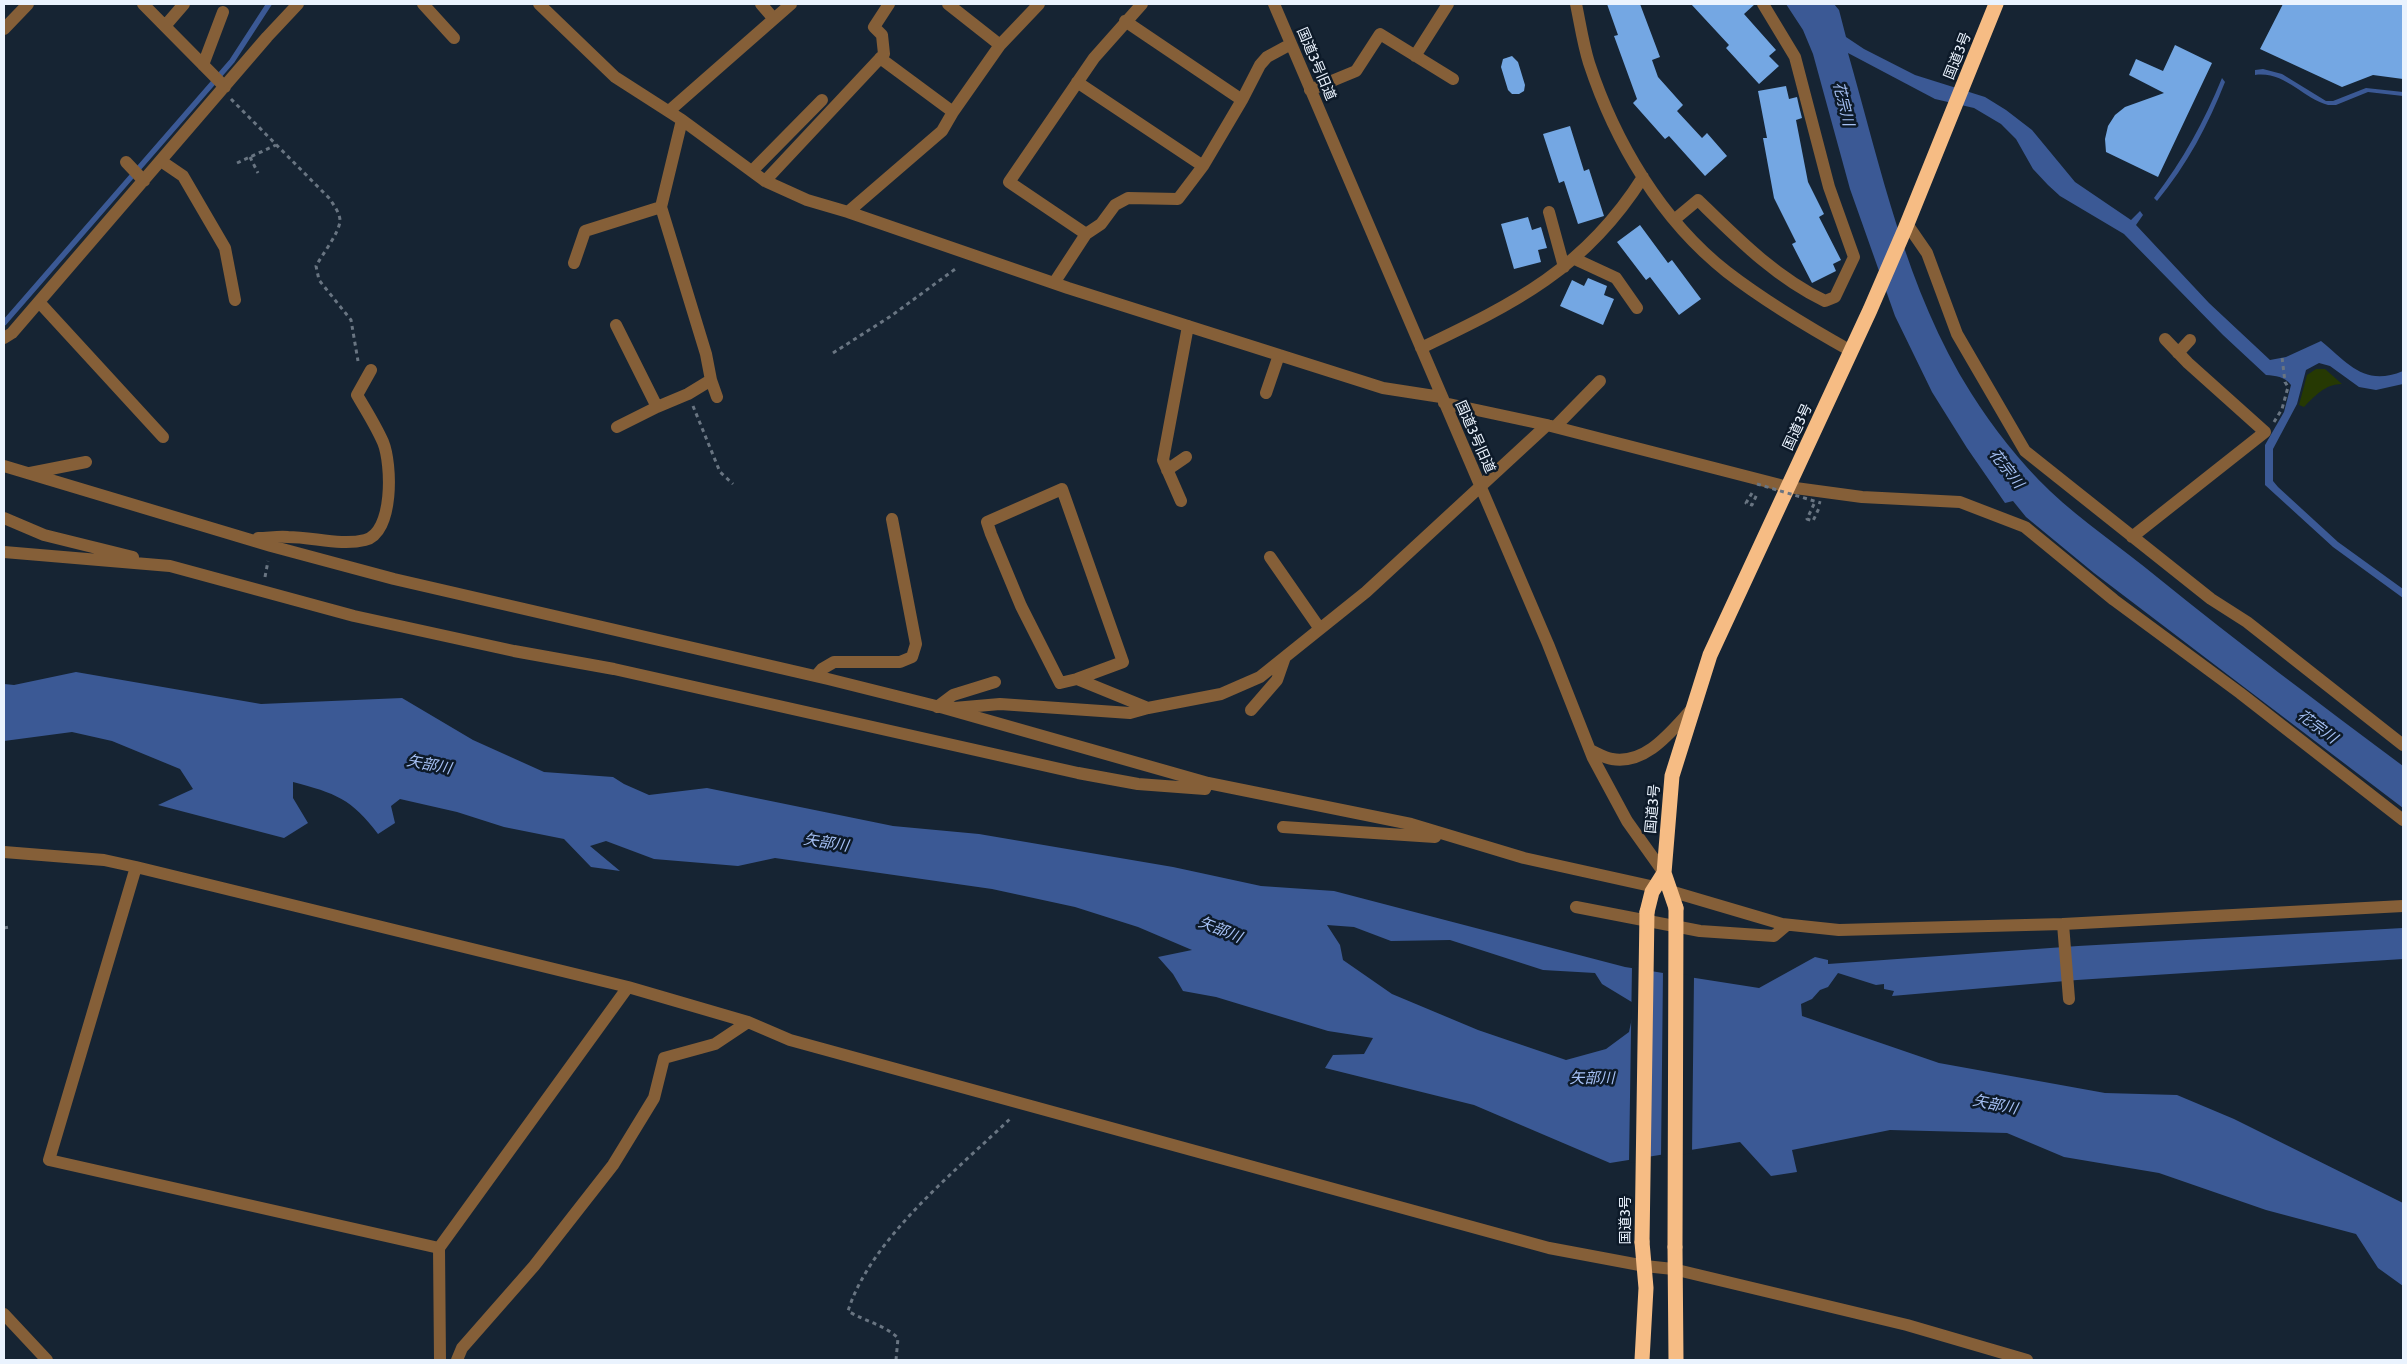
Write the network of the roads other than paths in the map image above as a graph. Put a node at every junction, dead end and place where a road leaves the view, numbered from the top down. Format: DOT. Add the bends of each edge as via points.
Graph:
graph roads {
  1 [pos="28,4"];
  2 [pos="143,4"];
  3 [pos="184,4"];
  4 [pos="298,4"];
  5 [pos="423,4"];
  6 [pos="539,4"];
  7 [pos="760,4"];
  8 [pos="792,4"];
  9 [pos="888,4"];
  10 [pos="948,4"];
  11 [pos="1039,4"];
  12 [pos="1142,4"];
  13 [pos="1274,4"];
  14 [pos="1448,4"];
  15 [pos="1576,4"];
  16 [pos="1763,4"];
  17 [pos="1996,4"];
  18 [pos="223,12"];
  19 [pos="774,19"];
  20 [pos="1125,22"];
  21 [pos="165,26"];
  22 [pos="4,29"];
  23 [pos="454,38"];
  24 [pos="1291,44"];
  25 [pos="1000,45"];
  26 [pos="1416,56"];
  27 [pos="880,58"];
  28 [pos="203,65"];
  29 [pos="1453,79"];
  30 [pos="1077,82"];
  31 [pos="223,89"];
  32 [pos="1310,90"];
  33 [pos="822,100"];
  34 [pos="1242,100"];
  35 [pos="669,111"];
  36 [pos="952,112"];
  37 [pos="682,120"];
  38 [pos="161,160"];
  39 [pos="126,162"];
  40 [pos="1203,166"];
  41 [pos="752,171"];
  42 [pos="1643,178"];
  43 [pos="144,181"];
  44 [pos="765,181"];
  45 [pos="661,206"];
  46 [pos="848,212"];
  47 [pos="1549,212"];
  48 [pos="1674,220"];
  49 [pos="1906,226"];
  50 [pos="1086,234"];
  51 [pos="1574,258"];
  52 [pos="574,263"];
  53 [pos="1564,267"];
  54 [pos="1054,282"];
  55 [pos="235,300"];
  56 [pos="39,302"];
  57 [pos="1637,308"];
  58 [pos="616,325"];
  59 [pos="1188,326"];
  60 [pos="4,338"];
  61 [pos="2165,339"];
  62 [pos="2190,340"];
  63 [pos="1421,348"];
  64 [pos="1851,351"];
  65 [pos="2178,353"];
  66 [pos="1279,355"];
  67 [pos="371,370"];
  68 [pos="711,380"];
  69 [pos="1600,381"];
  70 [pos="1266,393"];
  71 [pos="717,397"];
  72 [pos="1443,400"];
  73 [pos="657,407"];
  74 [pos="1551,426"];
  75 [pos="617,427"];
  76 [pos="163,437"];
  77 [pos="1186,457"];
  78 [pos="86,462"];
  79 [pos="4,466"];
  80 [pos="1167,470"];
  81 [pos="28,474"];
  82 [pos="1480,485"];
  83 [pos="1788,487"];
  84 [pos="1181,501"];
  85 [pos="4,518"];
  86 [pos="892,519"];
  87 [pos="2132,537"];
  88 [pos="248,539"];
  89 [pos="4,552"];
  90 [pos="1270,556"];
  91 [pos="170,566"];
  92 [pos="1320,629"];
  93 [pos="1285,657"];
  94 [pos="816,676"];
  95 [pos="1077,679"];
  96 [pos="995,682"];
  97 [pos="940,708"];
  98 [pos="1148,708"];
  99 [pos="1693,708"];
  100 [pos="1251,710"];
  101 [pos="2403,745"];
  102 [pos="1590,750"];
  103 [pos="1208,783"];
  104 [pos="2403,820"];
  105 [pos="1283,827"];
  106 [pos="1459,839"];
  107 [pos="4,852"];
  108 [pos="136,867"];
  109 [pos="1664,873"];
  110 [pos="1662,889"];
  111 [pos="2403,906"];
  112 [pos="1576,907"];
  113 [pos="2063,924"];
  114 [pos="1787,925"];
  115 [pos="628,987"];
  116 [pos="2069,999"];
  117 [pos="748,1022"];
  118 [pos="439,1248"];
  119 [pos="1645,1266"];
  120 [pos="1673,1269"];
  121 [pos="4,1314"];
  122 [pos="47,1360"];
  123 [pos="440,1360"];
  124 [pos="458,1360"];
  125 [pos="1642,1360"];
  126 [pos="1676,1360"];
  127 [pos="2027,1360"];
  1 -- 22 [label="street"];
  2 -- 21 [label="street"];
  3 -- 21 [label="street"];
  4 -- 31 [label="street"];
  5 -- 23 [label="street"];
  6 -- 35 [label="street" via="615,77"];
  7 -- 19 [label="street"];
  8 -- 19 [label="street"];
  9 -- 27 [label="street" via="874,27 882,35 884,54"];
  10 -- 25 [label="street"];
  11 -- 25 [label="street"];
  12 -- 20 [label="street"];
  13 -- 24 [label="street, 国道3号旧道"];
  14 -- 26 [label="street"];
  15 -- 42 [label="street" via="1589,62 1621,141"];
  16 -- 48 [label="street" via="1794,57 1830,187 1854,257 1835,297 1825,301 1754,254 1698,200"];
  17 -- 49 [label="highway, 国道3号"];
  18 -- 28 [label="street"];
  19 -- 35 [label="street"];
  20 -- 30 [label="street"];
  20 -- 34 [label="street"];
  21 -- 28 [label="street"];
  24 -- 32 [label="street, 国道3号旧道"];
  24 -- 34 [label="street" via="1267,57 1260,65"];
  25 -- 36 [label="street"];
  26 -- 29 [label="street"];
  26 -- 32 [label="street" via="1380,34 1356,71"];
  27 -- 36 [label="street"];
  27 -- 44 [label="street"];
  28 -- 31 [label="street"];
  30 -- 40 [label="street"];
  30 -- 50 [label="street" via="1009,182"];
  31 -- 38 [label="street"];
  32 -- 63 [label="street, 国道3号旧道"];
  33 -- 41 [label="street"];
  34 -- 40 [label="street"];
  35 -- 37 [label="street"];
  36 -- 46 [label="street" via="942,131"];
  37 -- 41 [label="street"];
  37 -- 45 [label="street"];
  38 -- 43 [label="street"];
  38 -- 55 [label="street" via="183,176 225,248"];
  39 -- 43 [label="street"];
  40 -- 50 [label="street" via="1178,199 1128,198 1115,205 1101,224"];
  41 -- 44 [label="street"];
  42 -- 48 [label="street"];
  42 -- 51 [label="street" via="1629,200"];
  43 -- 56 [label="street"];
  44 -- 46 [label="street" via="807,200"];
  45 -- 52 [label="street" via="585,231"];
  45 -- 68 [label="street"];
  46 -- 54 [label="street"];
  47 -- 53 [label="street"];
  48 -- 64 [label="street" via="1726,271 1797,322"];
  49 -- 64 [label="highway, 国道3号"];
  49 -- 87 [label="street" via="1927,254 1957,334 2025,451"];
  50 -- 54 [label="street"];
  51 -- 53 [label="street"];
  51 -- 57 [label="street" via="1616,278"];
  53 -- 63 [label="street" via="1498,311"];
  54 -- 59 [label="street"];
  56 -- 60 [label="street"];
  56 -- 76 [label="street"];
  58 -- 73 [label="street"];
  59 -- 66 [label="street"];
  59 -- 80 [label="street" via="1163,460"];
  61 -- 65 [label="street"];
  62 -- 65 [label="street"];
  63 -- 72 [label="street, 国道3号旧道"];
  64 -- 83 [label="highway, 国道3号"];
  65 -- 87 [label="street" via="2265,432"];
  66 -- 70 [label="street"];
  66 -- 72 [label="street" via="1383,388"];
  67 -- 88 [label="street" via="357,395 384,444 389,478 386,514 380,529 367,540 352,542 288,536"];
  68 -- 71 [label="street"];
  68 -- 73 [label="street"];
  69 -- 74 [label="street"];
  72 -- 74 [label="street"];
  72 -- 82 [label="street, 国道3号旧道"];
  73 -- 75 [label="street"];
  74 -- 82 [label="street"];
  74 -- 83 [label="street"];
  77 -- 80 [label="street"];
  78 -- 81 [label="street"];
  79 -- 81 [label="street"];
  80 -- 84 [label="street"];
  81 -- 88 [label="street"];
  82 -- 92 [label="street" via="1366,592"];
  82 -- 102 [label="street, 国道3号旧道"];
  83 -- 99 [label="highway, 国道3号" via="1710,655"];
  83 -- 104 [label="street" via="1862,497 1960,502 2025,527 2114,600"];
  85 -- 91 [label="street" via="44,535"];
  86 -- 94 [label="street" via="916,644 912,657 900,662 834,662"];
  87 -- 101 [label="street" via="2211,599 2247,622"];
  88 -- 94 [label="street" via="394,579"];
  89 -- 91 [label="street"];
  90 -- 92 [label="street"];
  91 -- 103 [label="street" via="354,616 614,669 1078,773 1138,784 1205,789"];
  92 -- 93 [label="street"];
  93 -- 98 [label="street" via="1260,677 1221,694"];
  93 -- 100 [label="street" via="1277,680"];
  94 -- 97 [label="street"];
  95 -- 95 [label="street" via="1060,683 1021,606 987,522 1062,489 1123,662"];
  95 -- 98 [label="street"];
  96 -- 97 [label="street" via="954,695"];
  97 -- 98 [label="street" via="1000,704 1130,713"];
  97 -- 103 [label="street"];
  99 -- 102 [label="street" via="1662,741 1641,756 1611,759"];
  99 -- 109 [label="highway, 国道3号" via="1672,776"];
  102 -- 109 [label="street, 国道3号旧道" via="1626,821"];
  103 -- 106 [label="street" via="1411,824"];
  105 -- 106 [label="street"];
  106 -- 110 [label="street" via="1524,858"];
  107 -- 108 [label="street" via="104,860"];
  108 -- 115 [label="street"];
  108 -- 118 [label="street" via="49,1160"];
  109 -- 110 [label="highway, 国道3号"];
  110 -- 114 [label="street"];
  110 -- 119 [label="highway, 国道3号, bridge" via="1647,912 1642,1242"];
  110 -- 120 [label="highway, 国道3号, bridge" via="1676,908"];
  111 -- 113 [label="street"];
  112 -- 114 [label="street" via="1700,931 1774,936"];
  113 -- 114 [label="street" via="1839,930"];
  113 -- 116 [label="street"];
  115 -- 117 [label="street"];
  115 -- 118 [label="street"];
  117 -- 119 [label="street" via="790,1040 1550,1248"];
  117 -- 124 [label="street" via="715,1044 664,1058 654,1098 614,1165 534,1266 462,1348"];
  118 -- 123 [label="street"];
  119 -- 120 [label="street"];
  119 -- 125 [label="highway, 国道3号"];
  120 -- 126 [label="highway, 国道3号"];
  120 -- 127 [label="street" via="1907,1325"];
  121 -- 122 [label="street"];
}
